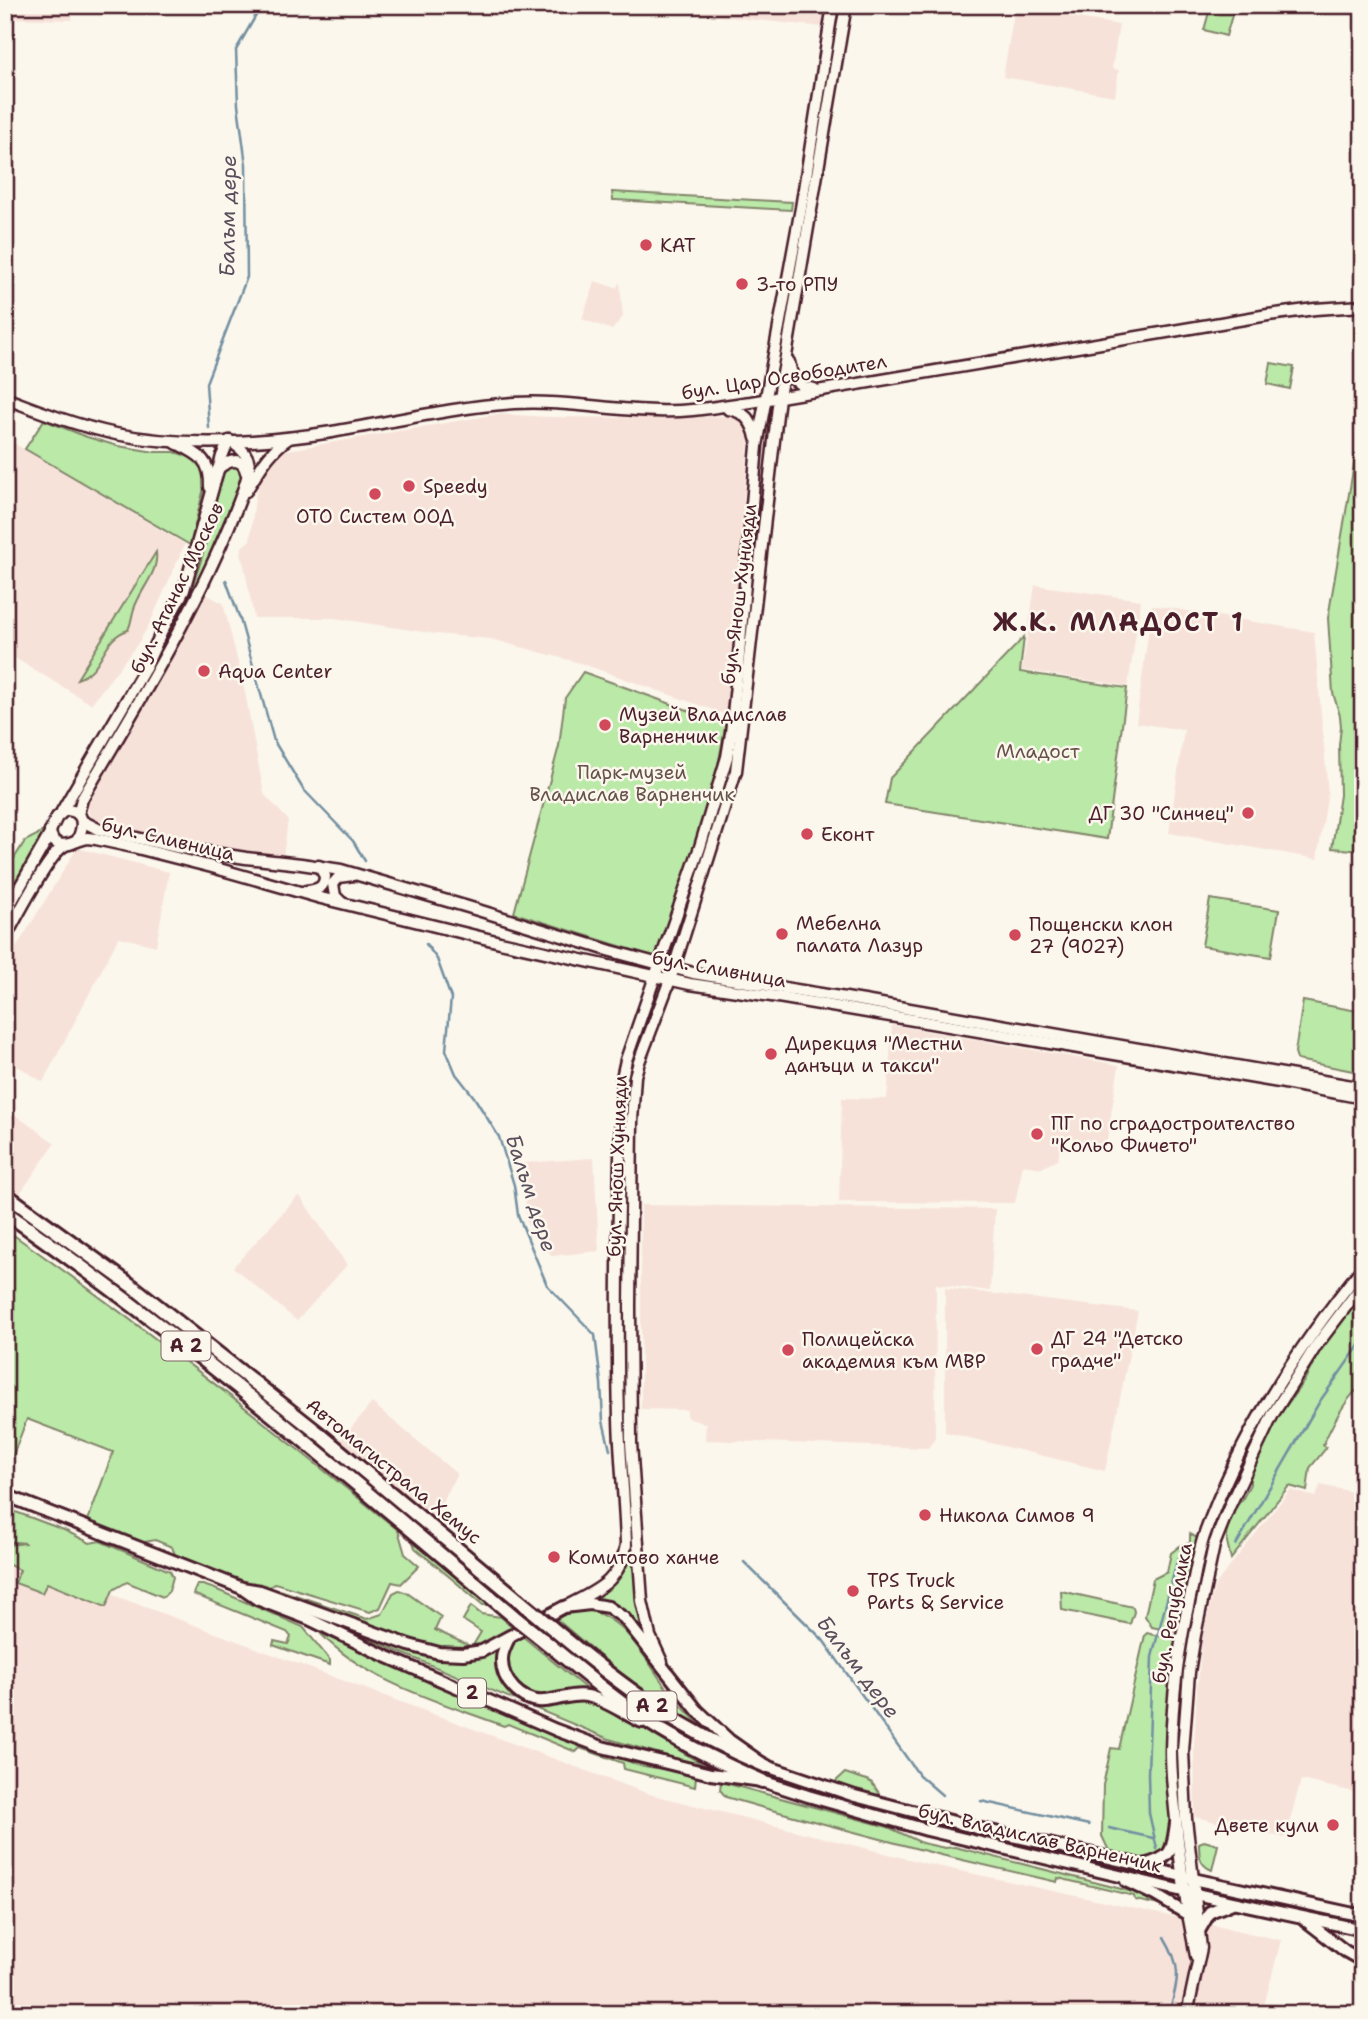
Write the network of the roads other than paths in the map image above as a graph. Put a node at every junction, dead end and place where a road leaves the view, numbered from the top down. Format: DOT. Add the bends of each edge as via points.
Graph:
graph roads {
  1 [pos="833,5"];
  2 [pos="846,5"];
  3 [pos="1363,306"];
  4 [pos="788,348"];
  5 [pos="817,390"];
  6 [pos="779,397"];
  7 [pos="5,398"];
  8 [pos="765,400"];
  9 [pos="715,407"];
  10 [pos="292,437"];
  11 [pos="172,441"];
  12 [pos="229,441"];
  13 [pos="757,446"];
  14 [pos="218,470"];
  15 [pos="247,476"];
  16 [pos="209,502"];
  17 [pos="237,507"];
  18 [pos="62,811"];
  19 [pos="80,818"];
  20 [pos="50,834"];
  21 [pos="77,841"];
  22 [pos="64,846"];
  23 [pos="319,866"];
  24 [pos="360,875"];
  25 [pos="298,891"];
  26 [pos="342,903"];
  27 [pos="5,913"];
  28 [pos="5,938"];
  29 [pos="660,965"];
  30 [pos="674,968"];
  31 [pos="656,977"];
  32 [pos="670,980"];
  33 [pos="1363,1088"];
  34 [pos="1363,1098"];
  35 [pos="5,1194"];
  36 [pos="5,1212"];
  37 [pos="1363,1267"];
  38 [pos="1363,1284"];
  39 [pos="5,1495"];
  40 [pos="242,1588"];
  41 [pos="564,1607"];
  42 [pos="509,1638"];
  43 [pos="668,1675"];
  44 [pos="659,1729"];
  45 [pos="766,1766"];
  46 [pos="762,1781"];
  47 [pos="1176,1823"];
  48 [pos="1143,1866"];
  49 [pos="1104,1871"];
  50 [pos="1181,1876"];
  51 [pos="1193,1879"];
  52 [pos="1184,1890"];
  53 [pos="1195,1894"];
  54 [pos="1236,1902"];
  55 [pos="1187,1914"];
  56 [pos="1363,1916"];
  57 [pos="1300,1917"];
  58 [pos="1363,1930"];
  59 [pos="1199,1931"];
  60 [pos="1361,1960"];
  61 [pos="1197,1967"];
  62 [pos="1187,2014"];
  1 -- 8 [label="main road, бул. Янош Хунияди"];
  2 -- 4 [label="main road, бул. Янош Хунияди"];
  3 -- 5 [label="main road, бул. Цар Освободител" via="1279,313"];
  4 -- 5 [label="main road" via="793,379"];
  4 -- 6 [label="main road, бул. Янош Хунияди"];
  5 -- 6 [label="main road, бул. Цар Освободител"];
  6 -- 8 [label="main road, бул. Цар Освободител"];
  6 -- 30 [label="main road, бул. Янош Хунияди" via="736,771"];
  7 -- 11 [label="main road, бул. Цар Освободител" via="93,428"];
  8 -- 9 [label="main road, бул. Цар Освободител"];
  8 -- 13 [label="main road, бул. Янош Хунияди"];
  9 -- 10 [label="main road, бул. Цар Освободител" via="672,412 508,403"];
  9 -- 13 [label="main road" via="745,415 755,430"];
  10 -- 12 [label="main road, бул. Цар Освободител"];
  10 -- 17 [label="main road" via="265,459"];
  11 -- 12 [label="main road, бул. Цар Освободител"];
  11 -- 16 [label="main road" via="205,461 210,475"];
  12 -- 14 [label="main road, бул. Атанас Москов"];
  12 -- 15 [label="main road" via="246,457"];
  13 -- 29 [label="main road, бул. Янош Хунияди" via="727,757"];
  14 -- 15 [label="main road" via="229,461 238,461"];
  14 -- 16 [label="main road, бул. Атанас Москов"];
  15 -- 17 [label="main road, бул. Атанас Москов"];
  16 -- 18 [label="main road, бул. Атанас Москов" via="184,590 144,670"];
  17 -- 19 [label="main road, бул. Атанас Москов" via="193,605 82,799"];
  18 -- 19 [label="main road" via="72,810"];
  18 -- 20 [label="main road"];
  19 -- 21 [label="main road" via="83,828"];
  19 -- 23 [label="main road, бул. Сливница" via="98,829 176,847"];
  20 -- 22 [label="main road" via="56,844"];
  20 -- 27 [label="main road"];
  21 -- 22 [label="main road"];
  21 -- 25 [label="main road, бул. Сливница" via="96,839"];
  22 -- 28 [label="main road" via="49,861"];
  23 -- 24 [label="main road, бул. Сливница"];
  23 -- 25 [label="main road" via="325,876 321,887"];
  24 -- 26 [label="main road" via="339,877 333,884"];
  24 -- 29 [label="main road, бул. Сливница"];
  25 -- 26 [label="main road, бул. Сливница"];
  26 -- 31 [label="main road, бул. Сливница"];
  29 -- 30 [label="main road, бул. Сливница"];
  29 -- 31 [label="main road, бул. Янош Хунияди"];
  30 -- 32 [label="main road, бул. Янош Хунияди"];
  30 -- 33 [label="main road, бул. Сливница"];
  31 -- 32 [label="main road, бул. Сливница"];
  31 -- 41 [label="main road, бул. Янош Хунияди" via="622,1078 618,1368 624,1559 611,1580"];
  32 -- 34 [label="main road, бул. Сливница"];
  32 -- 43 [label="main road, бул. Янош Хунияди" via="635,1076 630,1306 630,1429 642,1601 650,1636"];
  35 -- 45 [label="highway, Автомагистрала Хемус / A 2, bridge" via="136,1289 311,1427 617,1682 662,1713"];
  36 -- 44 [label="highway, Автомагистрала Хемус / A 2, bridge" via="203,1359 537,1635"];
  37 -- 47 [label="main road, бул. Република" via="1291,1362 1264,1406 1203,1538 1182,1633 1174,1699 1171,1751"];
  38 -- 51 [label="main road, бул. Република" via="1273,1414 1214,1545 1195,1635 1183,1751"];
  39 -- 40 [label="main road, 2"];
  40 -- 42 [label="main road, 2" via="439,1653 482,1651"];
  40 -- 46 [label="main road, бул. Владислав Варненчик / 2" via="257,1599 556,1730 602,1747 710,1774"];
  41 -- 42 [label="main road, 2"];
  41 -- 43 [label="main road, 2" via="590,1604 615,1611"];
  42 -- 44 [label="main road" via="502,1659 504,1674 521,1695 543,1701 577,1695 592,1698"];
  43 -- 45 [label="main road, 2" via="717,1729"];
  44 -- 46 [label="highway, Автомагистрала Хемус / A 2"];
  45 -- 48 [label="main road, бул. Владислав Варненчик" via="878,1802"];
  46 -- 49 [label="main road, бул. Владислав Варненчик" via="927,1830"];
  47 -- 48 [label="main road" via="1170,1853"];
  47 -- 50 [label="main road, бул. Република"];
  48 -- 50 [label="main road, бул. Владислав Варненчик"];
  49 -- 52 [label="main road, бул. Владислав Варненчик"];
  49 -- 55 [label="main road"];
  50 -- 51 [label="main road, бул. Владислав Варненчик"];
  50 -- 52 [label="main road, бул. Република"];
  51 -- 53 [label="main road, бул. Република"];
  51 -- 56 [label="main road, бул. Владислав Варненчик"];
  52 -- 53 [label="main road, бул. Владислав Варненчик"];
  52 -- 55 [label="main road, бул. Република"];
  53 -- 54 [label="main road, бул. Владислав Варненчик"];
  53 -- 59 [label="main road, бул. Република"];
  54 -- 57 [label="main road, бул. Владислав Варненчик"];
  54 -- 59 [label="main road" via="1210,1912"];
  55 -- 61 [label="main road, бул. Република"];
  57 -- 58 [label="main road, бул. Владислав Варненчик"];
  57 -- 60 [label="main road"];
  59 -- 61 [label="main road, бул. Република"];
  61 -- 62 [label="main road, бул. Република"];
}
